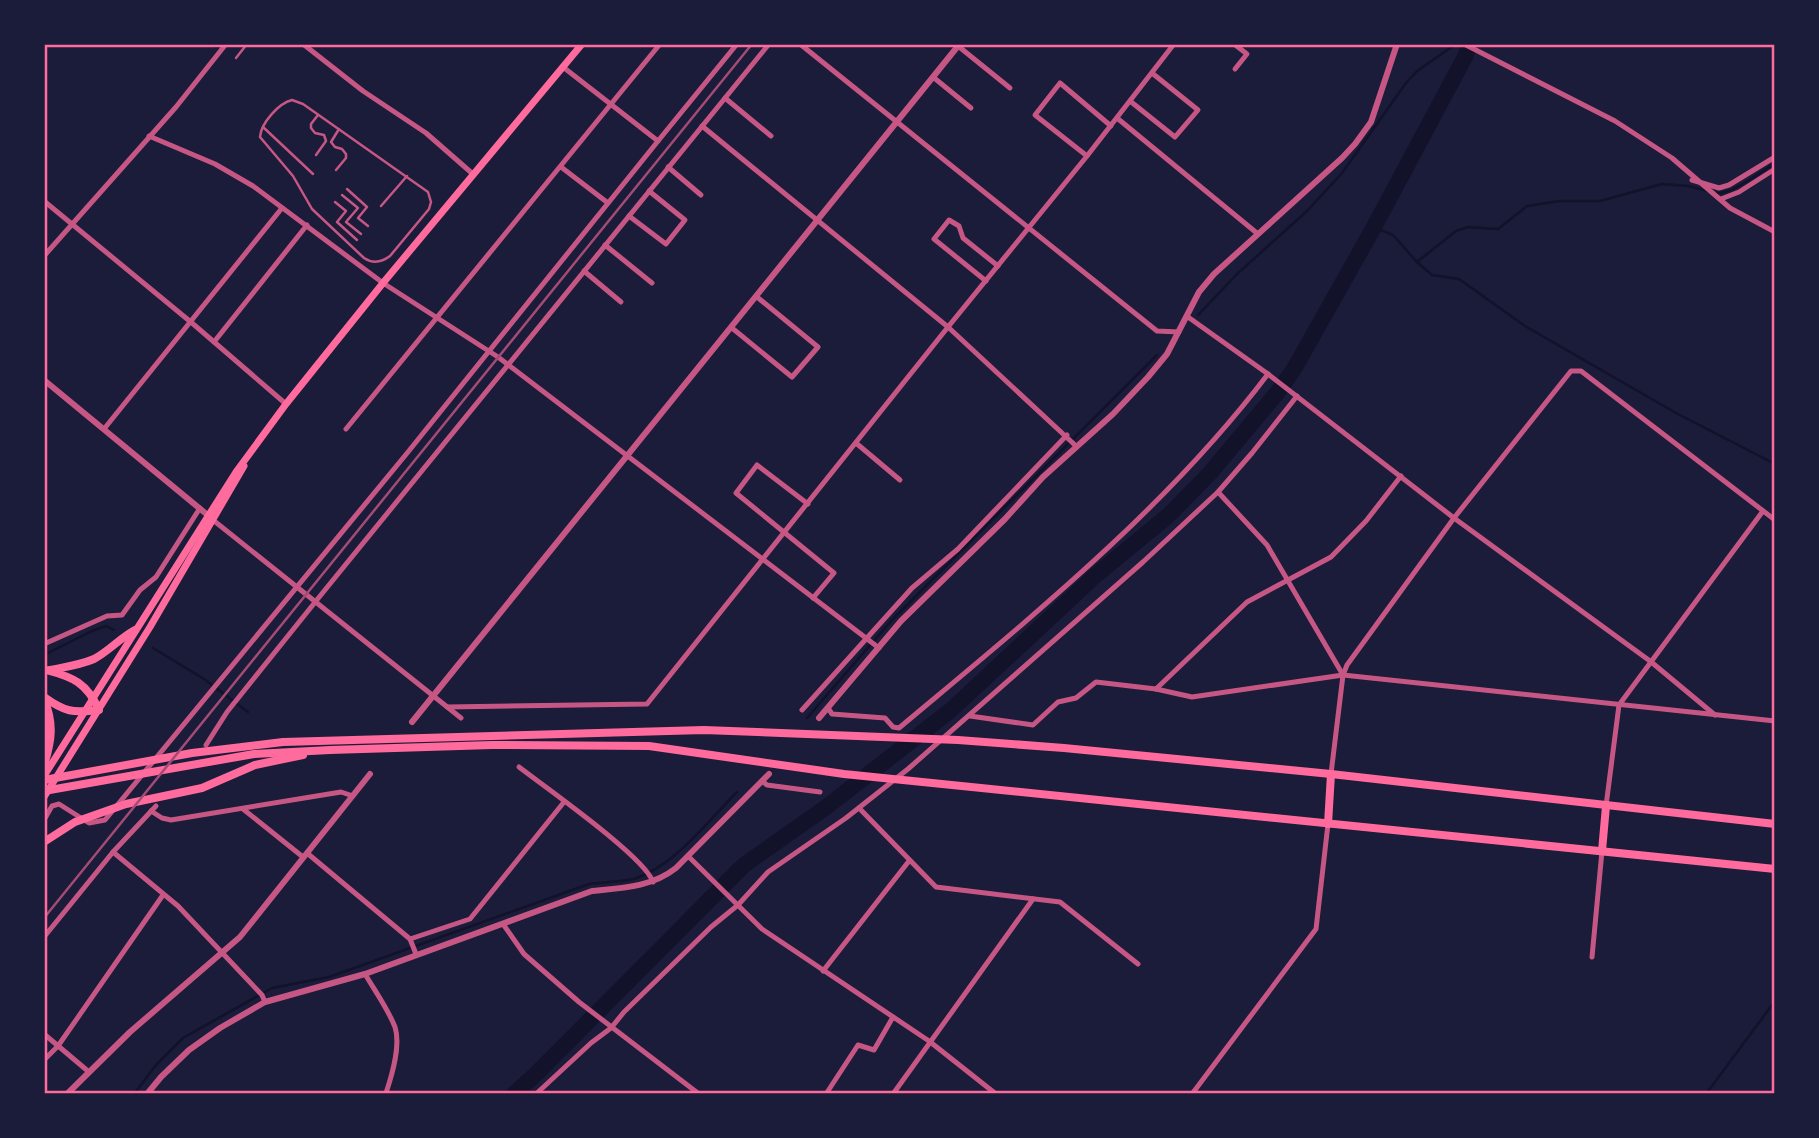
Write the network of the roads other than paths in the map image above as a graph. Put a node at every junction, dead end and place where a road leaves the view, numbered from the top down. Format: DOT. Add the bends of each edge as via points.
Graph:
graph roads {
  1 [pos="226,44"];
  2 [pos="247,44"];
  3 [pos="303,44"];
  4 [pos="582,44"];
  5 [pos="660,44"];
  6 [pos="737,44"];
  7 [pos="769,44"];
  8 [pos="800,44"];
  9 [pos="1174,44"];
  10 [pos="1234,44"];
  11 [pos="1397,44"];
  12 [pos="1464,44"];
  13 [pos="1485,44"];
  14 [pos="959,45"];
  15 [pos="1478,51"];
  16 [pos="236,58"];
  17 [pos="563,67"];
  18 [pos="1235,69"];
  19 [pos="1152,73"];
  20 [pos="933,77"];
  21 [pos="1010,88"];
  22 [pos="725,98"];
  23 [pos="1130,101"];
  24 [pos="610,104"];
  25 [pos="971,108"];
  26 [pos="318,115"];
  27 [pos="1118,118"];
  28 [pos="897,121"];
  29 [pos="1111,125"];
  30 [pos="702,126"];
  31 [pos="263,127"];
  32 [pos="339,129"];
  33 [pos="149,136"];
  34 [pos="771,136"];
  35 [pos="658,141"];
  36 [pos="316,155"];
  37 [pos="1087,156"];
  38 [pos="1775,157"];
  39 [pos="561,166"];
  40 [pos="668,167"];
  41 [pos="1775,169"];
  42 [pos="336,170"];
  43 [pos="313,174"];
  44 [pos="474,175"];
  45 [pos="407,177"];
  46 [pos="1692,180"];
  47 [pos="1706,185"];
  48 [pos="346,189"];
  49 [pos="649,191"];
  50 [pos="342,195"];
  51 [pos="701,195"];
  52 [pos="1721,199"];
  53 [pos="44,201"];
  54 [pos="335,202"];
  55 [pos="608,203"];
  56 [pos="381,206"];
  57 [pos="282,208"];
  58 [pos="629,216"];
  59 [pos="817,223"];
  60 [pos="307,225"];
  61 [pos="71,226"];
  62 [pos="368,226"];
  63 [pos="1029,229"];
  64 [pos="1775,232"];
  65 [pos="361,234"];
  66 [pos="1258,234"];
  67 [pos="357,240"];
  68 [pos="605,245"];
  69 [pos="44,256"];
  70 [pos="998,266"];
  71 [pos="584,271"];
  72 [pos="986,281"];
  73 [pos="383,283"];
  74 [pos="652,283"];
  75 [pos="757,297"];
  76 [pos="621,302"];
  77 [pos="1188,317"];
  78 [pos="437,318"];
  79 [pos="192,323"];
  80 [pos="948,327"];
  81 [pos="732,328"];
  82 [pos="1180,332"];
  83 [pos="214,342"];
  84 [pos="488,351"];
  85 [pos="508,365"];
  86 [pos="1268,374"];
  87 [pos="44,380"];
  88 [pos="1297,396"];
  89 [pos="286,404"];
  90 [pos="104,429"];
  91 [pos="346,429"];
  92 [pos="1068,437"];
  93 [pos="856,443"];
  94 [pos="1076,445"];
  95 [pos="626,456"];
  96 [pos="1401,475"];
  97 [pos="901,480"];
  98 [pos="1218,492"];
  99 [pos="808,504"];
  100 [pos="200,508"];
  101 [pos="1763,511"];
  102 [pos="210,517"];
  103 [pos="1454,518"];
  104 [pos="1775,520"];
  105 [pos="785,533"];
  106 [pos="763,560"];
  107 [pos="1288,579"];
  108 [pos="297,586"];
  109 [pos="813,598"];
  110 [pos="316,601"];
  111 [pos="135,630"];
  112 [pos="873,643"];
  113 [pos="44,644"];
  114 [pos="1650,662"];
  115 [pos="45,670"];
  116 [pos="1343,675"];
  117 [pos="1156,689"];
  118 [pos="433,696"];
  119 [pos="44,698"];
  120 [pos="93,698"];
  121 [pos="1619,705"];
  122 [pos="447,707"];
  123 [pos="828,708"];
  124 [pos="99,710"];
  125 [pos="802,710"];
  126 [pos="84,712"];
  127 [pos="1715,715"];
  128 [pos="970,716"];
  129 [pos="461,718"];
  130 [pos="819,718"];
  131 [pos="1775,721"];
  132 [pos="412,722"];
  133 [pos="206,745"];
  134 [pos="330,750"];
  135 [pos="44,765"];
  136 [pos="519,766"];
  137 [pos="370,774"];
  138 [pos="769,774"];
  139 [pos="1331,774"];
  140 [pos="44,778"];
  141 [pos="762,780"];
  142 [pos="44,791"];
  143 [pos="820,792"];
  144 [pos="44,796"];
  145 [pos="353,796"];
  146 [pos="157,801"];
  147 [pos="564,802"];
  148 [pos="1606,806"];
  149 [pos="242,808"];
  150 [pos="859,808"];
  151 [pos="151,811"];
  152 [pos="44,820"];
  153 [pos="1328,824"];
  154 [pos="1775,824"];
  155 [pos="44,842"];
  156 [pos="1602,850"];
  157 [pos="44,851"];
  158 [pos="113,852"];
  159 [pos="305,855"];
  160 [pos="688,856"];
  161 [pos="44,858"];
  162 [pos="909,861"];
  163 [pos="1775,869"];
  164 [pos="652,878"];
  165 [pos="163,895"];
  166 [pos="1033,899"];
  167 [pos="738,905"];
  168 [pos="503,924"];
  169 [pos="44,937"];
  170 [pos="410,940"];
  171 [pos="223,953"];
  172 [pos="415,953"];
  173 [pos="1592,957"];
  174 [pos="1138,964"];
  175 [pos="824,971"];
  176 [pos="365,974"];
  177 [pos="265,1002"];
  178 [pos="893,1017"];
  179 [pos="609,1027"];
  180 [pos="44,1034"];
  181 [pos="929,1041"];
  182 [pos="58,1046"];
  183 [pos="44,1060"];
  184 [pos="89,1072"];
  185 [pos="67,1094"];
  186 [pos="147,1094"];
  187 [pos="383,1094"];
  188 [pos="536,1094"];
  189 [pos="699,1094"];
  190 [pos="826,1094"];
  191 [pos="893,1094"];
  192 [pos="996,1094"];
  193 [pos="1192,1094"];
  1 -- 33 [label="street"];
  2 -- 16 [label="lane"];
  3 -- 44 [label="street" via="426,133"];
  4 -- 17 [label="main road"];
  5 -- 24 [label="street"];
  6 -- 35 [label="street"];
  7 -- 22 [label="street"];
  8 -- 28 [label="street"];
  9 -- 19 [label="street"];
  10 -- 18 [label="street" via="1247,54"];
  11 -- 66 [label="street" via="1371,122 1363,133"];
  12 -- 15 [label="street"];
  13 -- 15 [label="street"];
  14 -- 20 [label="street"];
  14 -- 21 [label="street"];
  15 -- 47 [label="street" via="1615,121"];
  17 -- 24 [label="street"];
  17 -- 44 [label="main road"];
  19 -- 23 [label="street"];
  19 -- 23 [label="street" via="1198,110 1175,137"];
  20 -- 25 [label="street"];
  20 -- 28 [label="street"];
  22 -- 30 [label="street"];
  22 -- 34 [label="street"];
  23 -- 27 [label="street"];
  24 -- 35 [label="street"];
  24 -- 39 [label="street"];
  26 -- 31 [label="lane" via="298,101 286,101"];
  26 -- 32 [label="lane"];
  26 -- 36 [label="lane" via="311,128 326,141"];
  27 -- 29 [label="street"];
  27 -- 66 [label="street"];
  28 -- 59 [label="street"];
  28 -- 63 [label="street"];
  29 -- 37 [label="street"];
  29 -- 37 [label="street" via="1060,83 1035,115"];
  30 -- 40 [label="street"];
  30 -- 59 [label="street"];
  31 -- 43 [label="lane"];
  31 -- 45 [label="lane" via="260,137 293,176 312,209 369,261 390,256 430,206 428,192"];
  32 -- 42 [label="lane" via="331,142 346,158"];
  32 -- 45 [label="lane"];
  33 -- 57 [label="street" via="215,164"];
  33 -- 61 [label="street"];
  35 -- 55 [label="street"];
  37 -- 63 [label="street"];
  38 -- 47 [label="street" via="1729,185"];
  39 -- 55 [label="street"];
  39 -- 78 [label="street"];
  40 -- 49 [label="street"];
  40 -- 51 [label="street"];
  41 -- 52 [label="street"];
  44 -- 73 [label="main road"];
  45 -- 56 [label="lane"];
  46 -- 47 [label="street"];
  47 -- 52 [label="street"];
  48 -- 62 [label="lane" via="367,207 358,218"];
  49 -- 58 [label="street"];
  49 -- 58 [label="street" via="685,220 666,244"];
  50 -- 65 [label="lane" via="358,208 346,222"];
  52 -- 64 [label="street"];
  53 -- 61 [label="street"];
  54 -- 67 [label="lane" via="346,211 337,222"];
  55 -- 84 [label="street"];
  57 -- 60 [label="street"];
  57 -- 79 [label="street"];
  58 -- 68 [label="street"];
  59 -- 75 [label="street"];
  59 -- 80 [label="street"];
  60 -- 73 [label="street"];
  60 -- 83 [label="street"];
  61 -- 69 [label="street"];
  61 -- 79 [label="street"];
  63 -- 70 [label="street"];
  63 -- 82 [label="street" via="1157,331"];
  66 -- 77 [label="street" via="1214,274 1199,292"];
  68 -- 71 [label="street"];
  68 -- 74 [label="street"];
  70 -- 72 [label="street"];
  70 -- 72 [label="street" via="963,238 949,220 934,239"];
  71 -- 76 [label="street"];
  71 -- 85 [label="street"];
  72 -- 80 [label="street"];
  73 -- 78 [label="street"];
  73 -- 89 [label="main road"];
  75 -- 81 [label="street"];
  75 -- 81 [label="street" via="818,347 792,377"];
  77 -- 82 [label="street"];
  77 -- 86 [label="street"];
  78 -- 84 [label="street"];
  78 -- 91 [label="street"];
  79 -- 83 [label="street"];
  79 -- 90 [label="street"];
  80 -- 92 [label="street"];
  80 -- 93 [label="street"];
  81 -- 95 [label="street"];
  82 -- 94 [label="street" via="1148,377"];
  83 -- 89 [label="street"];
  84 -- 85 [label="street"];
  84 -- 108 [label="street"];
  85 -- 95 [label="street"];
  85 -- 110 [label="street"];
  86 -- 88 [label="street"];
  86 -- 123 [label="street" via="1219,437 1175,483 1023,624 899,727 885,718 832,713"];
  87 -- 90 [label="street"];
  88 -- 96 [label="street"];
  88 -- 98 [label="street"];
  89 -- 102 [label="main road"];
  90 -- 100 [label="street"];
  92 -- 94 [label="street"];
  92 -- 112 [label="street" via="958,549 912,588"];
  93 -- 97 [label="street"];
  93 -- 99 [label="street"];
  94 -- 112 [label="street" via="901,621"];
  95 -- 106 [label="street"];
  95 -- 118 [label="street"];
  96 -- 103 [label="street"];
  96 -- 107 [label="street" via="1331,557"];
  98 -- 107 [label="street" via="1267,545"];
  98 -- 128 [label="street"];
  99 -- 105 [label="street"];
  99 -- 105 [label="street" via="757,466 736,493"];
  100 -- 102 [label="street"];
  100 -- 113 [label="street" via="156,577 122,615 107,616"];
  101 -- 103 [label="street" via="1581,371 1571,371"];
  101 -- 104 [label="street"];
  101 -- 114 [label="street"];
  102 -- 108 [label="street"];
  102 -- 111 [label="main road"];
  102 -- 124 [label="main road"];
  103 -- 114 [label="street"];
  103 -- 116 [label="street"];
  105 -- 106 [label="street"];
  105 -- 109 [label="street" via="834,572"];
  106 -- 109 [label="street"];
  106 -- 122 [label="street" via="647,704"];
  107 -- 116 [label="street"];
  107 -- 117 [label="street" via="1247,602"];
  108 -- 110 [label="street"];
  108 -- 152 [label="street" via="105,820 89,824 59,804 52,806"];
  109 -- 112 [label="street"];
  110 -- 118 [label="street"];
  110 -- 133 [label="street"];
  111 -- 115 [label="highway" via="95,658"];
  111 -- 120 [label="main road"];
  112 -- 123 [label="street"];
  112 -- 125 [label="street"];
  114 -- 121 [label="street"];
  114 -- 127 [label="street"];
  115 -- 120 [label="highway" via="69,676"];
  116 -- 117 [label="street" via="1192,697"];
  116 -- 121 [label="street"];
  116 -- 139 [label="street"];
  117 -- 128 [label="street" via="1097,682 1076,698 1058,702 1032,725"];
  118 -- 122 [label="street"];
  118 -- 132 [label="street"];
  119 -- 126 [label="highway" via="61,709"];
  119 -- 135 [label="highway" via="52,734"];
  120 -- 124 [label="highway"];
  120 -- 126 [label="main road"];
  121 -- 127 [label="street"];
  121 -- 148 [label="street"];
  122 -- 129 [label="street"];
  123 -- 130 [label="street"];
  124 -- 126 [label="highway"];
  124 -- 144 [label="main road"];
  126 -- 140 [label="main road"];
  127 -- 131 [label="street"];
  128 -- 150 [label="street"];
  134 -- 142 [label="highway" via="254,754"];
  134 -- 146 [label="highway" via="255,765 202,789"];
  134 -- 153 [label="highway" via="649,746 844,774"];
  136 -- 147 [label="street"];
  137 -- 145 [label="street"];
  138 -- 141 [label="street"];
  139 -- 140 [label="highway" via="958,740 704,730 283,742"];
  139 -- 148 [label="highway"];
  139 -- 153 [label="highway"];
  141 -- 143 [label="street" via="766,785"];
  141 -- 160 [label="street"];
  145 -- 149 [label="street" via="341,792"];
  145 -- 159 [label="street"];
  146 -- 151 [label="street"];
  146 -- 155 [label="highway" via="126,804 75,822"];
  147 -- 164 [label="street"];
  147 -- 170 [label="street" via="470,919"];
  148 -- 154 [label="highway"];
  148 -- 156 [label="highway"];
  149 -- 151 [label="street" via="171,820"];
  149 -- 159 [label="street"];
  150 -- 162 [label="street"];
  150 -- 167 [label="street" via="782,860"];
  151 -- 158 [label="street"];
  153 -- 156 [label="highway"];
  153 -- 193 [label="street" via="1317,929"];
  156 -- 163 [label="highway"];
  156 -- 173 [label="street"];
  157 -- 161 [label="street"];
  158 -- 165 [label="street"];
  158 -- 169 [label="street"];
  159 -- 170 [label="street"];
  159 -- 171 [label="street"];
  160 -- 164 [label="street" via="665,877"];
  160 -- 167 [label="street"];
  162 -- 166 [label="street" via="936,887"];
  162 -- 175 [label="street"];
  164 -- 168 [label="street" via="629,888 592,891"];
  165 -- 171 [label="street"];
  165 -- 182 [label="street"];
  166 -- 174 [label="street" via="1060,902"];
  166 -- 181 [label="street"];
  167 -- 175 [label="street" via="762,929"];
  167 -- 179 [label="street"];
  168 -- 172 [label="street"];
  168 -- 179 [label="street" via="524,954"];
  170 -- 172 [label="street"];
  171 -- 177 [label="street"];
  171 -- 184 [label="street"];
  172 -- 176 [label="street"];
  175 -- 178 [label="street"];
  176 -- 177 [label="street"];
  176 -- 187 [label="street" via="396,1029 391,1080"];
  177 -- 186 [label="street" via="189,1050"];
  178 -- 181 [label="street"];
  178 -- 190 [label="street" via="874,1050 858,1045"];
  179 -- 188 [label="street"];
  179 -- 189 [label="street"];
  180 -- 182 [label="street"];
  181 -- 191 [label="street"];
  181 -- 192 [label="street"];
  182 -- 183 [label="street"];
  182 -- 184 [label="street"];
  184 -- 185 [label="street"];
}
